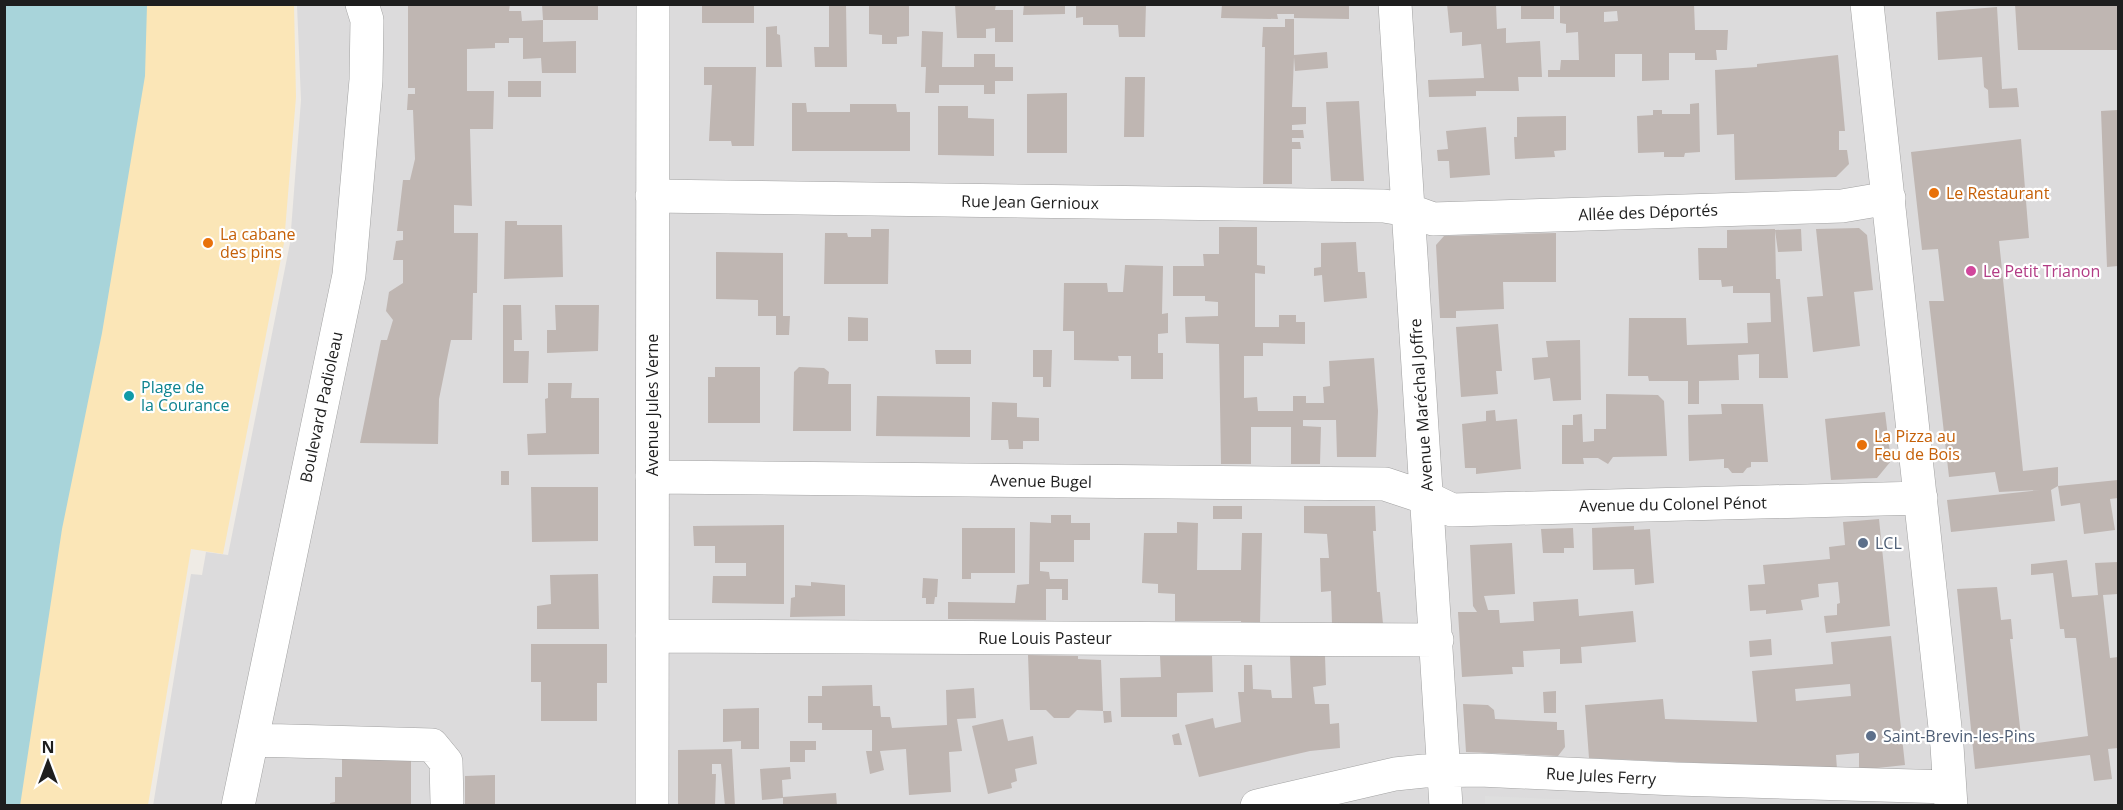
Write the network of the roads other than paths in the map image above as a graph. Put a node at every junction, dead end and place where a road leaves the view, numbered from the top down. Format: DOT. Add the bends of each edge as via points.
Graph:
graph roads {
  1 [pos="362,4"];
  2 [pos="653,4"];
  3 [pos="1395,4"];
  4 [pos="1867,4"];
  5 [pos="652,196"];
  6 [pos="1889,198"];
  7 [pos="1408,210"];
  8 [pos="652,477"];
  9 [pos="1427,498"];
  10 [pos="1921,498"];
  11 [pos="652,636"];
  12 [pos="1437,640"];
  13 [pos="252,740"];
  14 [pos="1445,771"];
  15 [pos="1674,792"];
  16 [pos="1950,796"];
  17 [pos="447,802"];
  18 [pos="238,806"];
  19 [pos="652,806"];
  20 [pos="1257,806"];
  21 [pos="1446,806"];
  1 -- 13 [label="street, Boulevard Padioleau" via="368,20 366,80 349,275"];
  2 -- 5 [label="street, Avenue Jules Verne"];
  3 -- 7 [label="street, Avenue Maréchal Joffre"];
  4 -- 6 [label="street"];
  5 -- 7 [label="street, Rue Jean Gernioux" via="1384,206"];
  5 -- 8 [label="street, Avenue Jules Verne"];
  6 -- 7 [label="street, Allée des Déportés" via="1842,206 1433,219"];
  6 -- 10 [label="street"];
  7 -- 9 [label="street, Avenue Maréchal Joffre"];
  8 -- 9 [label="street, Avenue Bugel" via="1385,484"];
  8 -- 11 [label="street, Avenue Jules Verne"];
  9 -- 10 [label="street, Avenue du Colonel Pénot" via="1452,510"];
  9 -- 12 [label="street, Avenue Maréchal Joffre"];
  10 -- 16 [label="street"];
  11 -- 12 [label="street, Rue Louis Pasteur"];
  11 -- 19 [label="street, Avenue Jules Verne"];
  12 -- 14 [label="street, Avenue Maréchal Joffre"];
  13 -- 17 [label="street" via="432,745 446,762"];
  13 -- 18 [label="street, Boulevard Padioleau"];
  14 -- 15 [label="street, Rue Jules Ferry" via="1480,770"];
  14 -- 20 [label="street, Rue Jules Ferry" via="1395,774"];
  14 -- 21 [label="street, Avenue Maréchal Joffre"];
  15 -- 16 [label="street, Rue Jules Ferry"];
}
